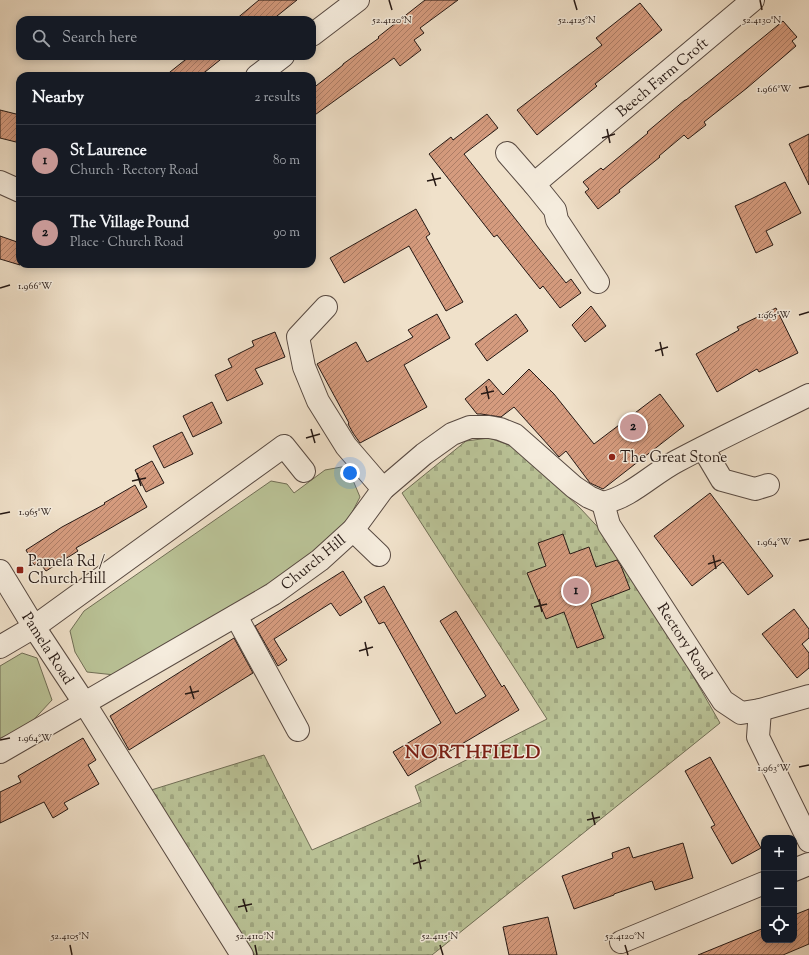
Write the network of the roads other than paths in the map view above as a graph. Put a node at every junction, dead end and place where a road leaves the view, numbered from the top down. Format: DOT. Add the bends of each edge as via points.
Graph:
graph roads {
  1 [pos="358,0"];
  2 [pos="753,0"];
  3 [pos="316,32"];
  4 [pos="279,60"];
  5 [pos="262,72"];
  6 [pos="507,153"];
  7 [pos="0,182"];
  8 [pos="534,184"];
  9 [pos="16,189"];
  10 [pos="598,282"];
  11 [pos="326,307"];
  12 [pos="809,395"];
  13 [pos="703,448"];
  14 [pos="304,471"];
  15 [pos="768,485"];
  16 [pos="383,489"];
  17 [pos="603,503"];
  18 [pos="352,530"];
  19 [pos="379,555"];
  20 [pos="0,570"];
  21 [pos="236,616"];
  22 [pos="34,627"];
  23 [pos="0,647"];
  24 [pos="809,696"];
  25 [pos="85,704"];
  26 [pos="760,710"];
  27 [pos="298,730"];
  28 [pos="0,752"];
  29 [pos="809,840"];
  30 [pos="809,864"];
  31 [pos="797,869"];
  32 [pos="761,884"];
  33 [pos="621,942"];
  34 [pos="242,955"];
  1 -- 3 [label="street"];
  2 -- 8 [label="street, Beech Farm Croft"];
  4 -- 5 [label="street"];
  6 -- 8 [label="street"];
  7 -- 9 [label="street"];
  8 -- 10 [label="street" via="555,210 557,220"];
  11 -- 16 [label="street" via="298,337 304,367 318,401 342,440"];
  12 -- 13 [label="street"];
  13 -- 15 [label="street" via="722,480 755,489"];
  13 -- 17 [label="street" via="613,501"];
  14 -- 22 [label="street" via="284,446"];
  16 -- 17 [label="street, Church Hill" via="452,434 470,427 489,427 515,435 574,487 589,498"];
  16 -- 18 [label="street, Church Hill"];
  17 -- 26 [label="street, Rectory Road" via="610,525 723,701 741,713"];
  18 -- 19 [label="street"];
  18 -- 21 [label="street, Church Hill" via="320,560 273,594"];
  20 -- 22 [label="street, Pamela Road"];
  21 -- 25 [label="street, Church Hill"];
  21 -- 27 [label="street"];
  22 -- 23 [label="street"];
  22 -- 25 [label="street, Pamela Road"];
  24 -- 26 [label="street, Rectory Road"];
  25 -- 28 [label="street, Church Hill"];
  25 -- 34 [label="street, Pamela Road"];
  26 -- 29 [label="street" via="758,737"];
  30 -- 31 [label="street"];
  32 -- 33 [label="street"];
}
